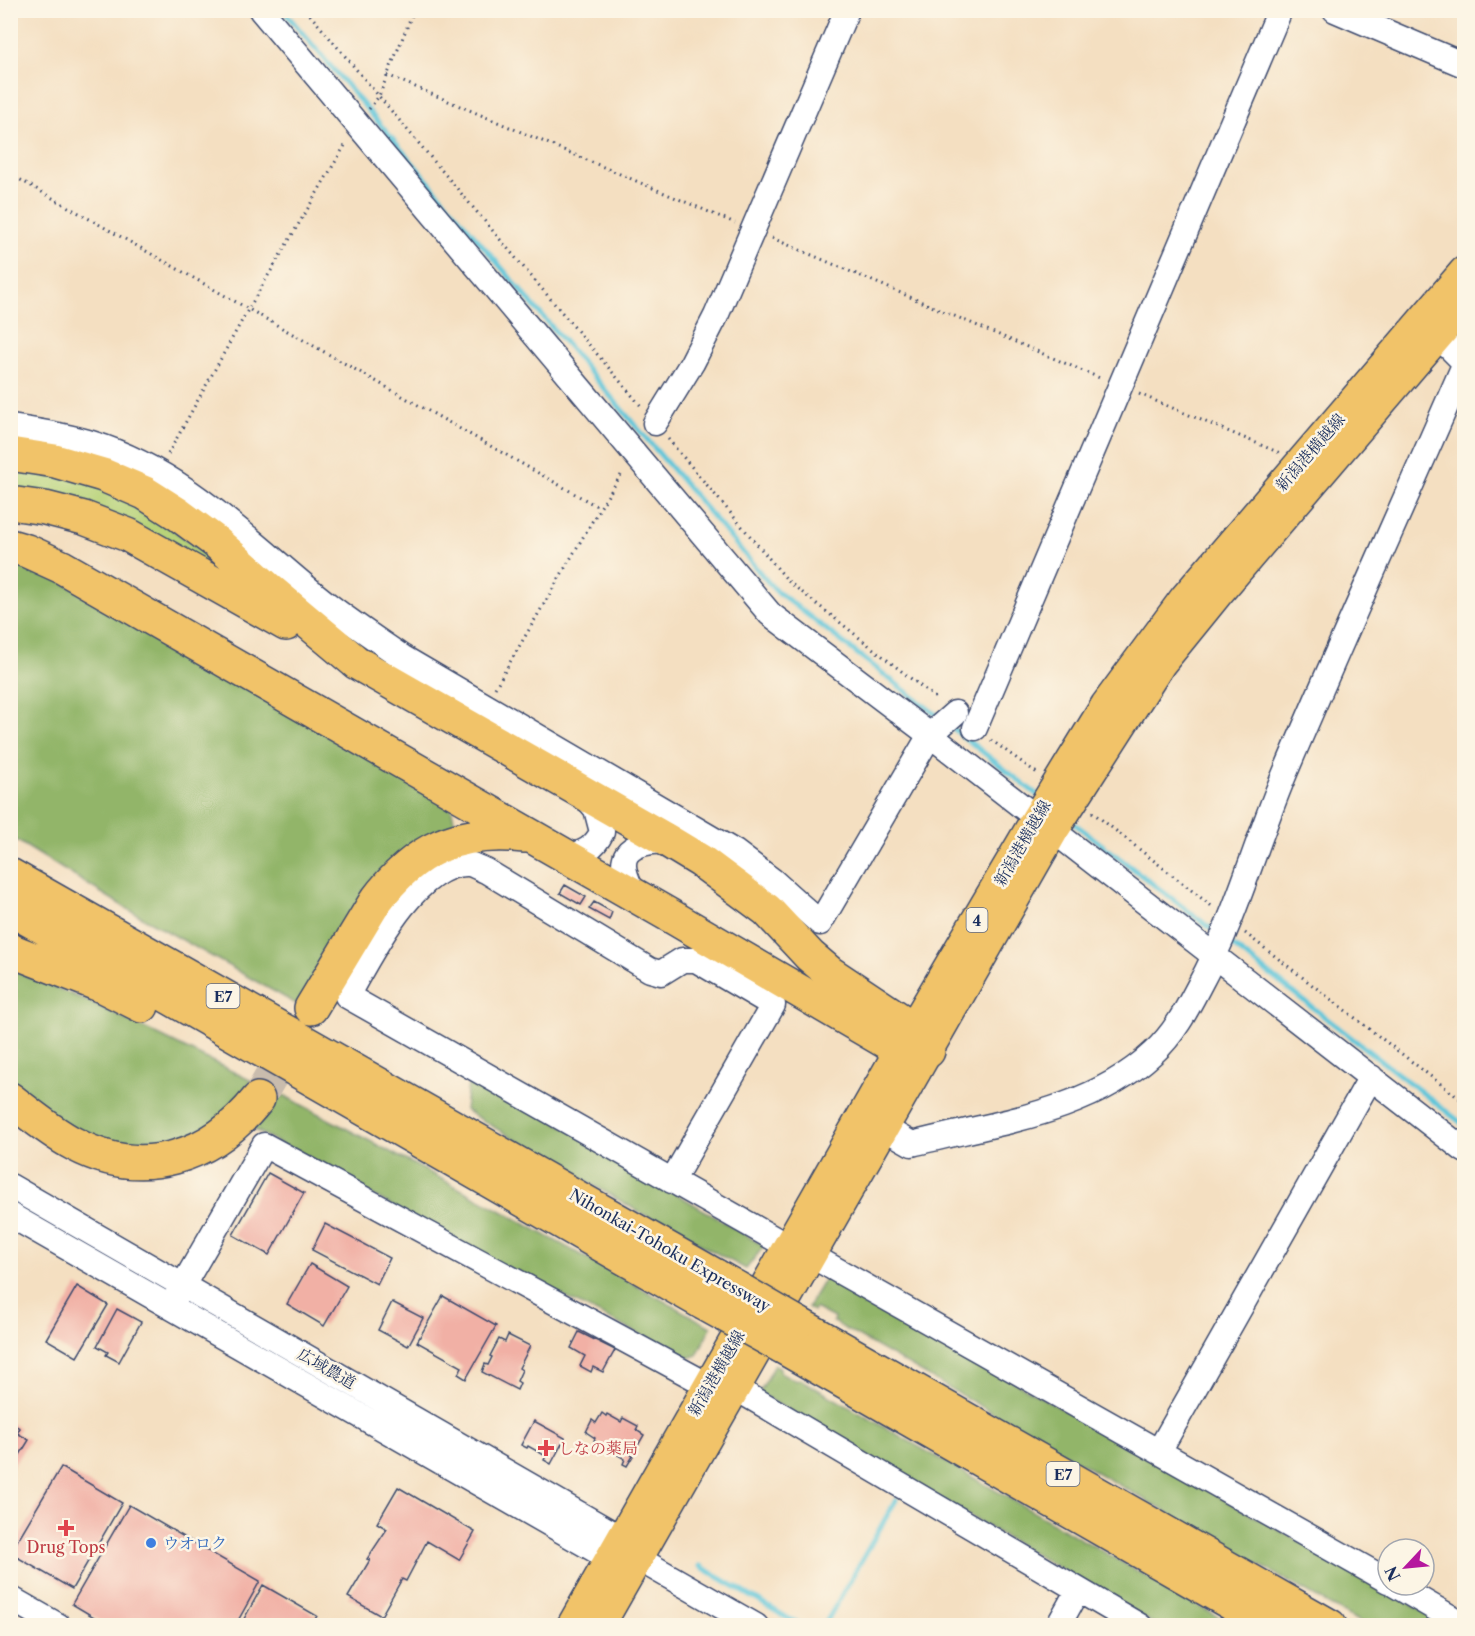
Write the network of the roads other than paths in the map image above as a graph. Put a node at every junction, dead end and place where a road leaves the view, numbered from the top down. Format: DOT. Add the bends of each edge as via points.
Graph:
graph roads {
  1 [pos="261,10"];
  2 [pos="847,10"];
  3 [pos="1280,10"];
  4 [pos="1335,10"];
  5 [pos="1464,65"];
  6 [pos="1464,272"];
  7 [pos="1464,305"];
  8 [pos="1438,336"];
  9 [pos="1464,364"];
  10 [pos="656,423"];
  11 [pos="10,427"];
  12 [pos="10,454"];
  13 [pos="10,503"];
  14 [pos="10,546"];
  15 [pos="357,663"];
  16 [pos="955,713"];
  17 [pos="975,728"];
  18 [pos="930,735"];
  19 [pos="579,790"];
  20 [pos="1044,825"];
  21 [pos="530,837"];
  22 [pos="668,841"];
  23 [pos="10,854"];
  24 [pos="566,857"];
  25 [pos="10,875"];
  26 [pos="635,896"];
  27 [pos="10,909"];
  28 [pos="12,950"];
  29 [pos="1215,957"];
  30 [pos="311,1008"];
  31 [pos="914,1043"];
  32 [pos="1371,1077"];
  33 [pos="10,1099"];
  34 [pos="258,1099"];
  35 [pos="884,1128"];
  36 [pos="432,1131"];
  37 [pos="1464,1150"];
  38 [pos="672,1181"];
  39 [pos="10,1186"];
  40 [pos="10,1215"];
  41 [pos="800,1251"];
  42 [pos="183,1285"];
  43 [pos="171,1306"];
  44 [pos="789,1335"];
  45 [pos="722,1387"];
  46 [pos="1159,1450"];
  47 [pos="622,1551"];
  48 [pos="1376,1574"];
  49 [pos="1078,1590"];
  50 [pos="1416,1597"];
  51 [pos="10,1598"];
  52 [pos="58,1625"];
  53 [pos="1464,1625"];
  54 [pos="572,1626"];
  55 [pos="599,1626"];
  56 [pos="756,1626"];
  57 [pos="1058,1626"];
  58 [pos="1140,1626"];
  59 [pos="1271,1626"];
  60 [pos="1329,1626"];
  1 -- 18 [label="street" via="770,614"];
  2 -- 10 [label="street" via="716,316"];
  3 -- 17 [label="street"];
  4 -- 5 [label="street"];
  6 -- 20 [label="main road, 新潟港横越線 / 4" via="1185,598 1106,705"];
  7 -- 8 [label="main road, 新潟港横越線 / 4"];
  8 -- 9 [label="street"];
  8 -- 20 [label="main road, 新潟港横越線 / 4" via="1161,663 1073,797"];
  9 -- 29 [label="street" via="1284,776"];
  11 -- 18 [label="street" via="92,443 158,473 214,508 354,625 484,706 735,852 820,924"];
  12 -- 15 [label="highway" via="55,460 145,493 216,542"];
  13 -- 15 [label="highway" via="84,518 128,534"];
  14 -- 21 [label="highway" via="62,567"];
  15 -- 19 [label="highway"];
  16 -- 18 [label="street"];
  18 -- 20 [label="street"];
  19 -- 22 [label="highway"];
  19 -- 24 [label="street" via="596,808 602,832 588,850"];
  20 -- 29 [label="street"];
  20 -- 31 [label="main road, 新潟港横越線 / 4"];
  21 -- 24 [label="highway"];
  21 -- 30 [label="highway" via="470,836 431,849 412,861 375,902"];
  22 -- 26 [label="street" via="640,843 625,857 623,869"];
  22 -- 31 [label="highway" via="767,910 810,956"];
  23 -- 36 [label="highway" via="289,1017"];
  24 -- 26 [label="highway"];
  25 -- 36 [label="highway, Nihonkai-Tohoku Expressway / E7"];
  26 -- 31 [label="highway"];
  27 -- 36 [label="highway, Nihonkai-Tohoku Expressway / E7"];
  28 -- 36 [label="highway"];
  29 -- 32 [label="street"];
  29 -- 35 [label="street" via="1180,1023 1154,1053 1119,1080 1034,1114 912,1144"];
  31 -- 35 [label="main road, 新潟港横越線 / 4"];
  31 -- 41 [label="main road, 新潟港横越線 / 4"];
  32 -- 37 [label="street"];
  32 -- 46 [label="street"];
  33 -- 34 [label="highway" via="76,1145 124,1161 147,1163 169,1160 211,1142"];
  35 -- 41 [label="main road, 新潟港横越線 / 4"];
  36 -- 44 [label="highway, Nihonkai-Tohoku Expressway / E7, bridge"];
  38 -- 38 [label="street" via="773,1005 696,960 682,960 661,973 650,970 469,864 432,876 382,933 347,996"];
  38 -- 41 [label="street"];
  39 -- 42 [label="street, 広域農道"];
  40 -- 43 [label="street, 広域農道"];
  41 -- 45 [label="main road, 新潟港横越線 / 4"];
  41 -- 46 [label="street"];
  42 -- 43 [label="street"];
  42 -- 45 [label="street" via="264,1145"];
  42 -- 47 [label="street, 広域農道"];
  43 -- 47 [label="street, 広域農道"];
  44 -- 59 [label="highway, Nihonkai-Tohoku Expressway / E7"];
  44 -- 60 [label="highway, Nihonkai-Tohoku Expressway / E7"];
  45 -- 47 [label="main road, 新潟港横越線 / 4" via="666,1462"];
  45 -- 49 [label="street"];
  46 -- 48 [label="street"];
  47 -- 54 [label="main road, 新潟港横越線 / 4"];
  47 -- 55 [label="main road, 新潟港横越線 / 4"];
  47 -- 56 [label="street, 広域農道"];
  49 -- 57 [label="street"];
  49 -- 58 [label="street"];
  50 -- 53 [label="street"];
  51 -- 52 [label="street"];
}
